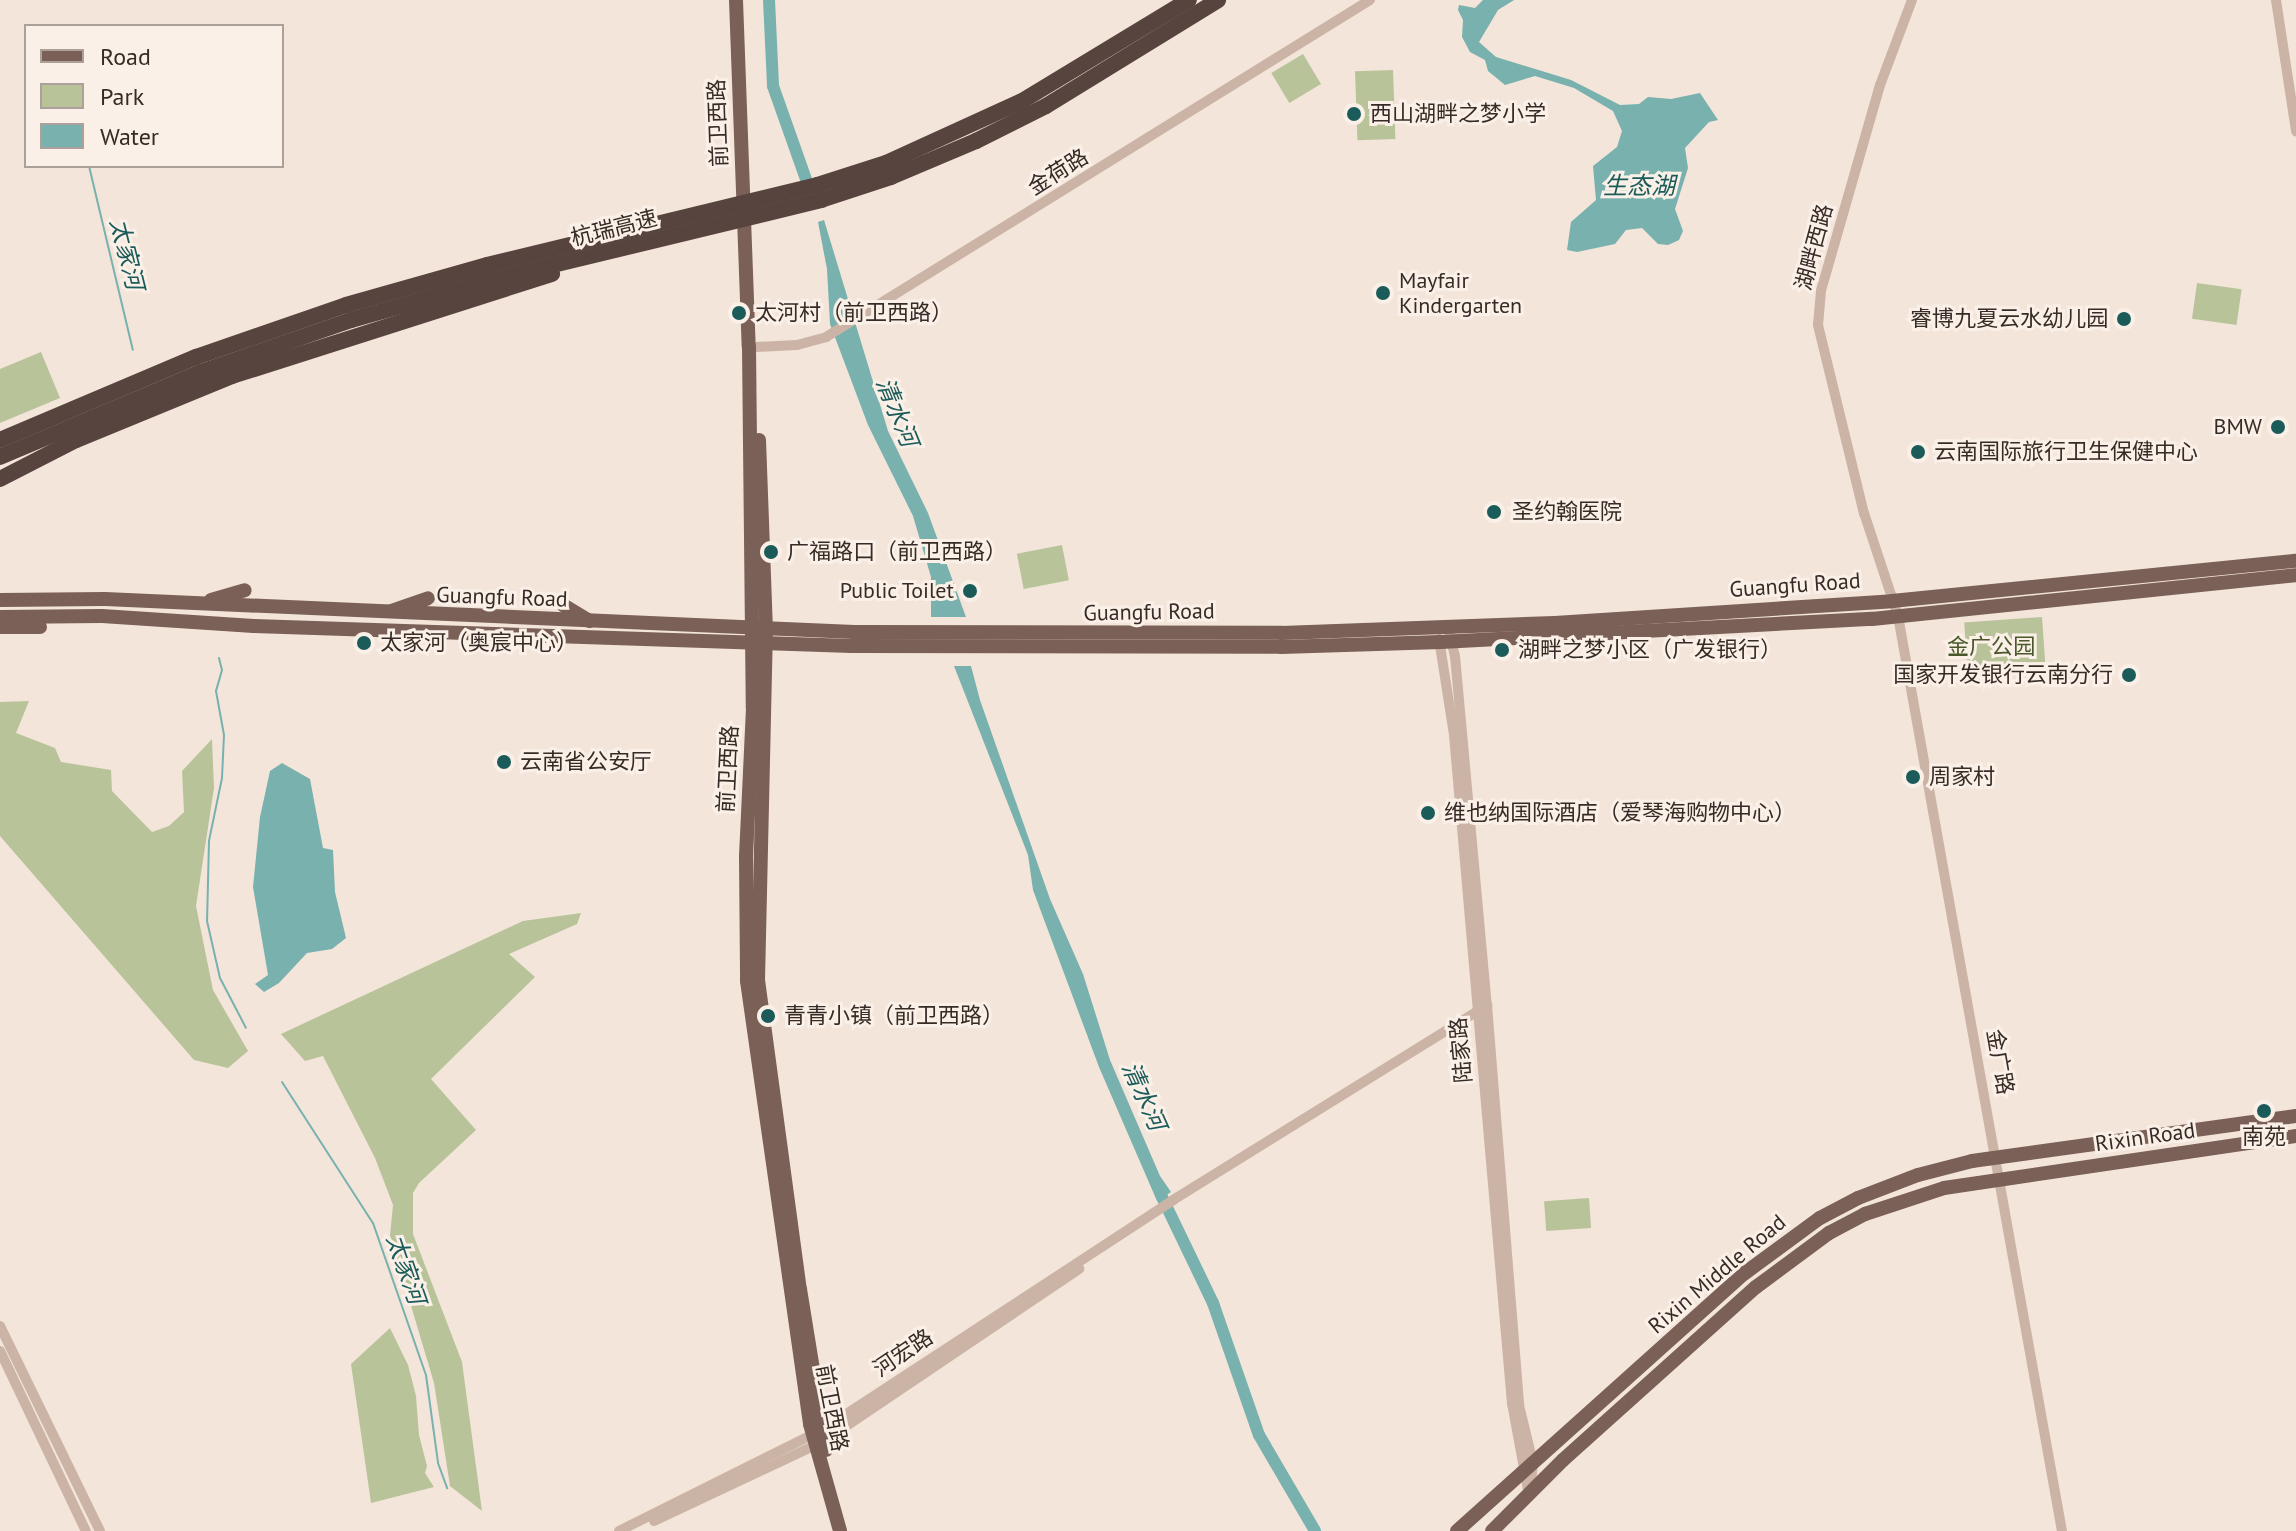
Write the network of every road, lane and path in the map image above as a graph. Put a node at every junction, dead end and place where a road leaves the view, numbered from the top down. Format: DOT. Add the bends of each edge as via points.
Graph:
graph roads {
  1 [pos="736,0"];
  2 [pos="743,0"];
  3 [pos="1189,0"];
  4 [pos="1218,0"];
  5 [pos="1370,0"];
  6 [pos="1912,0"];
  7 [pos="2276,0"];
  8 [pos="2296,131"];
  9 [pos="606,252"];
  10 [pos="756,347"];
  11 [pos="0,440"];
  12 [pos="0,457"];
  13 [pos="0,479"];
  14 [pos="2296,561"];
  15 [pos="2296,575"];
  16 [pos="245,590"];
  17 [pos="428,598"];
  18 [pos="0,600"];
  19 [pos="1892,601"];
  20 [pos="196,604"];
  21 [pos="563,605"];
  22 [pos="383,613"];
  23 [pos="1898,616"];
  24 [pos="0,617"];
  25 [pos="127,617"];
  26 [pos="593,623"];
  27 [pos="77,626"];
  28 [pos="254,626"];
  29 [pos="1431,626"];
  30 [pos="1447,626"];
  31 [pos="0,627"];
  32 [pos="40,627"];
  33 [pos="759,634"];
  34 [pos="310,636"];
  35 [pos="1446,642"];
  36 [pos="1483,1011"];
  37 [pos="2296,1116"];
  38 [pos="2257,1122"];
  39 [pos="2296,1136"];
  40 [pos="2259,1141"];
  41 [pos="1996,1158"];
  42 [pos="1999,1180"];
  43 [pos="1866,1194"];
  44 [pos="1874,1210"];
  45 [pos="0,1326"];
  46 [pos="0,1351"];
  47 [pos="25,1390"];
  48 [pos="819,1438"];
  49 [pos="1528,1468"];
  50 [pos="1529,1496"];
  51 [pos="86,1531"];
  52 [pos="100,1531"];
  53 [pos="619,1531"];
  54 [pos="633,1531"];
  55 [pos="840,1531"];
  56 [pos="849,1531"];
  57 [pos="1457,1531"];
  58 [pos="1492,1531"];
  59 [pos="2062,1531"];
  1 -- 33 [label="main road, 前卫西路"];
  2 -- 10 [label="main road, 前卫西路"];
  3 -- 11 [label="highway, 杭瑞高速" via="1014,106 876,166 346,305 184,362"];
  4 -- 9 [label="highway, 杭瑞高速" via="1063,96 930,162 821,200"];
  5 -- 10 [label="street, 金荷路" via="826,337"];
  6 -- 19 [label="street, 湖畔西路" via="1880,85 1821,291 1818,325 1864,513"];
  7 -- 8 [label="street"];
  9 -- 12 [label="highway, 杭瑞高速" via="422,298 279,343"];
  9 -- 13 [label="highway" via="515,288 270,362 138,413"];
  10 -- 33 [label="main road, 前卫西路"];
  14 -- 19 [label="main road, Guangfu Road"];
  15 -- 23 [label="main road, Guangfu Road"];
  16 -- 20 [label="main road"];
  17 -- 22 [label="main road"];
  18 -- 20 [label="main road, Guangfu Road"];
  19 -- 23 [label="street, 金广路"];
  19 -- 30 [label="main road, Guangfu Road"];
  20 -- 22 [label="main road, Guangfu Road"];
  21 -- 26 [label="main road"];
  22 -- 26 [label="main road, Guangfu Road"];
  23 -- 35 [label="main road, Guangfu Road"];
  23 -- 41 [label="street, 金广路"];
  24 -- 25 [label="main road, Guangfu Road"];
  25 -- 27 [label="main road"];
  25 -- 28 [label="main road, Guangfu Road"];
  26 -- 33 [label="main road, Guangfu Road"];
  28 -- 33 [label="main road, Guangfu Road"];
  28 -- 34 [label="main road"];
  29 -- 30 [label="main road, Guangfu Road"];
  29 -- 33 [label="main road, Guangfu Road" via="1099,635"];
  29 -- 35 [label="street, 陆家路"];
  30 -- 35 [label="street, 陆家路"];
  31 -- 32 [label="main road"];
  33 -- 35 [label="main road, Guangfu Road" via="1085,649"];
  33 -- 48 [label="main road, 前卫西路" via="747,981 788,1287"];
  35 -- 36 [label="street, 陆家路"];
  36 -- 48 [label="street, 河宏路" via="1175,1203"];
  36 -- 49 [label="street, 陆家路"];
  37 -- 38 [label="main road, Rixin Middle Road"];
  38 -- 40 [label="main road" via="2250,1133"];
  38 -- 41 [label="main road, Rixin Middle Road"];
  38 -- 42 [label="main road" via="2229,1140 2013,1171"];
  39 -- 40 [label="main road, Rixin Road"];
  40 -- 42 [label="main road, Rixin Road"];
  41 -- 42 [label="street, 金广路"];
  41 -- 43 [label="main road, Rixin Middle Road" via="1946,1167"];
  41 -- 44 [label="main road" via="1989,1167 1906,1187"];
  42 -- 44 [label="main road, Rixin Middle Road" via="1944,1188"];
  42 -- 59 [label="street, 金广路"];
  43 -- 44 [label="main road" via="1879,1202"];
  43 -- 49 [label="main road, Rixin Middle Road" via="1820,1218 1745,1273"];
  44 -- 50 [label="main road, Rixin Middle Road" via="1829,1233 1756,1287"];
  45 -- 47 [label="street"];
  46 -- 47 [label="street"];
  47 -- 51 [label="street"];
  47 -- 52 [label="street"];
  48 -- 53 [label="street, 河宏路"];
  48 -- 54 [label="street, 河宏路"];
  48 -- 55 [label="main road, 前卫西路"];
  48 -- 56 [label="main road, 前卫西路"];
  49 -- 50 [label="street"];
  49 -- 57 [label="main road, Rixin Middle Road"];
  50 -- 58 [label="main road, Rixin Middle Road"];
}
